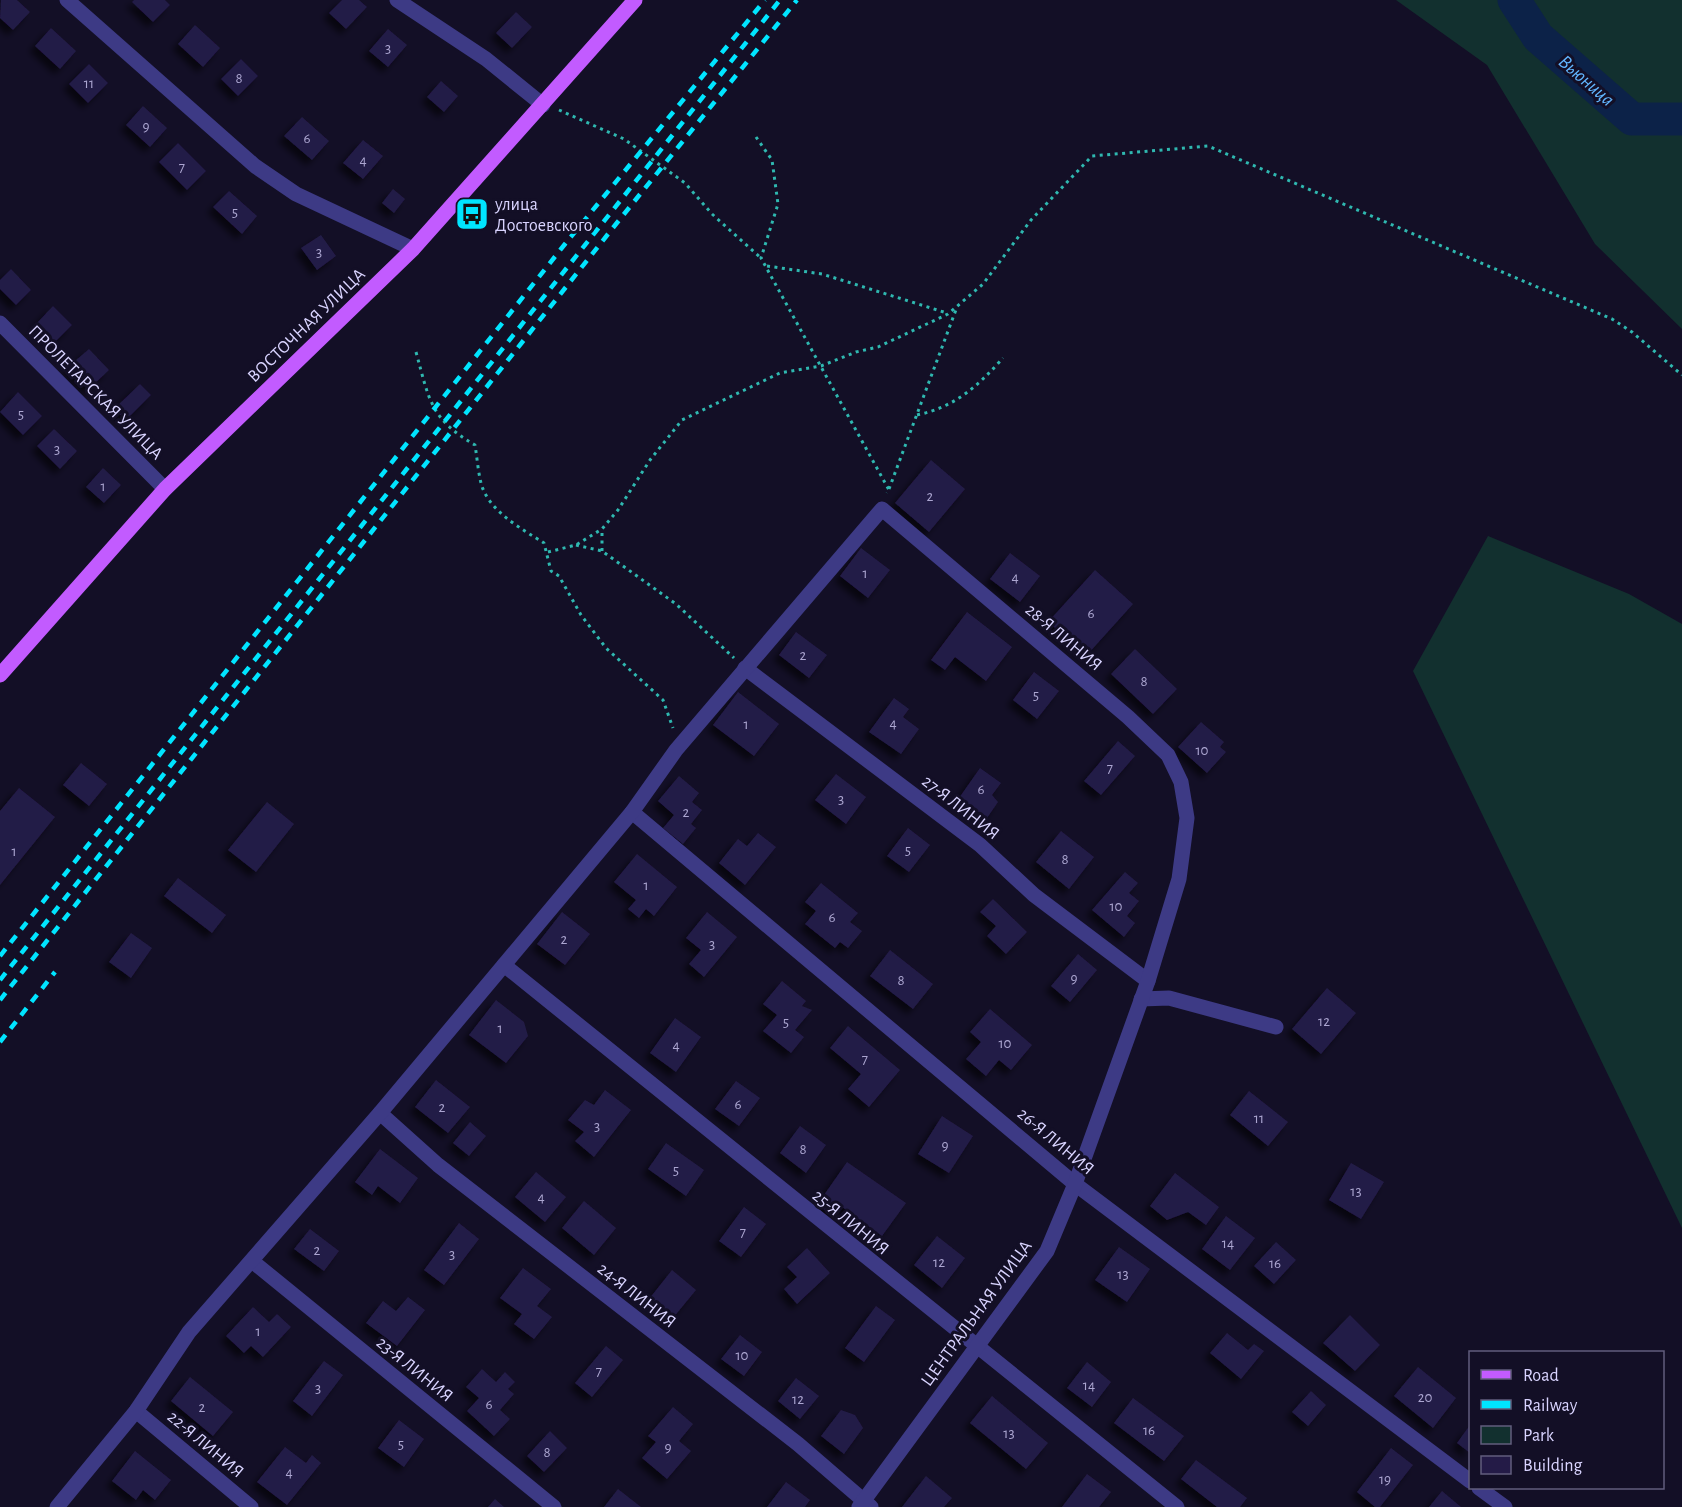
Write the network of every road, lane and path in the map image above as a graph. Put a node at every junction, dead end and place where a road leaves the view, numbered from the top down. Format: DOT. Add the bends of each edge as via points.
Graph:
graph roads {
  1 [pos="67,0"];
  2 [pos="397,0"];
  3 [pos="634,0"];
  4 [pos="543,105"];
  5 [pos="756,137"];
  6 [pos="413,249"];
  7 [pos="761,258"];
  8 [pos="766,266"];
  9 [pos="957,306"];
  10 [pos="948,314"];
  11 [pos="0,323"];
  12 [pos="416,352"];
  13 [pos="1002,358"];
  14 [pos="821,366"];
  15 [pos="1682,375"];
  16 [pos="917,415"];
  17 [pos="165,489"];
  18 [pos="889,490"];
  19 [pos="882,509"];
  20 [pos="602,529"];
  21 [pos="576,545"];
  22 [pos="602,551"];
  23 [pos="548,552"];
  24 [pos="745,668"];
  25 [pos="0,675"];
  26 [pos="676,750"];
  27 [pos="632,812"];
  28 [pos="1187,818"];
  29 [pos="504,965"];
  30 [pos="1148,981"];
  31 [pos="1141,999"];
  32 [pos="1276,1027"];
  33 [pos="380,1113"];
  34 [pos="1075,1184"];
  35 [pos="252,1260"];
  36 [pos="976,1346"];
  37 [pos="136,1411"];
  38 [pos="1469,1480"];
  39 [pos="1480,1489"];
  40 [pos="865,1505"];
  41 [pos="57,1507"];
  42 [pos="251,1507"];
  43 [pos="554,1507"];
  44 [pos="1177,1507"];
  45 [pos="1505,1507"];
  1 -- 6 [label="street" via="255,166 296,194"];
  2 -- 4 [label="street" via="486,59"];
  3 -- 4 [label="main road, ВОСТОЧНАЯ УЛИЦА"];
  4 -- 6 [label="main road, ВОСТОЧНАЯ УЛИЦА"];
  4 -- 7 [label="path" via="568,112 624,139 685,183 712,214"];
  5 -- 7 [label="path" via="772,160 778,204"];
  6 -- 17 [label="main road, ВОСТОЧНАЯ УЛИЦА"];
  7 -- 8 [label="path"];
  8 -- 10 [label="path" via="822,274"];
  8 -- 14 [label="path"];
  9 -- 10 [label="path"];
  9 -- 15 [label="path" via="983,284 1031,219 1092,156 1208,146 1611,319"];
  9 -- 16 [label="path"];
  10 -- 14 [label="path" via="878,347"];
  11 -- 17 [label="street, ПРОЛЕТАРСКАЯ УЛИЦА"];
  12 -- 23 [label="path" via="430,403 450,431 475,445 481,484 490,501 516,526 544,543"];
  13 -- 16 [label="path" via="962,398"];
  14 -- 18 [label="path"];
  14 -- 20 [label="path" via="780,373 682,420"];
  16 -- 18 [label="path"];
  17 -- 25 [label="main road, ВОСТОЧНАЯ УЛИЦА"];
  18 -- 19 [label="path"];
  19 -- 24 [label="street"];
  19 -- 28 [label="street, 28-Я ЛИНИЯ" via="1168,755 1181,782"];
  20 -- 21 [label="path"];
  20 -- 22 [label="path"];
  21 -- 22 [label="path"];
  21 -- 23 [label="path"];
  22 -- 24 [label="path" via="676,604"];
  23 -- 26 [label="path" via="551,571 559,576 606,648 663,700 674,730"];
  24 -- 26 [label="street"];
  24 -- 30 [label="street, 27-Я ЛИНИЯ" via="980,844 1034,895"];
  26 -- 27 [label="street"];
  27 -- 29 [label="street"];
  27 -- 34 [label="street, 26-Я ЛИНИЯ"];
  28 -- 30 [label="street, ЦЕНТРАЛЬНАЯ УЛИЦА" via="1179,879"];
  29 -- 33 [label="street"];
  29 -- 36 [label="street, 25-Я ЛИНИЯ"];
  30 -- 31 [label="street, ЦЕНТРАЛЬНАЯ УЛИЦА"];
  31 -- 32 [label="street" via="1169,998"];
  31 -- 34 [label="street, ЦЕНТРАЛЬНАЯ УЛИЦА"];
  33 -- 35 [label="street"];
  33 -- 40 [label="street, 24-Я ЛИНИЯ" via="438,1165 798,1444"];
  34 -- 36 [label="street, ЦЕНТРАЛЬНАЯ УЛИЦА" via="1047,1251"];
  34 -- 38 [label="street, 26-Я ЛИНИЯ"];
  35 -- 37 [label="street" via="189,1332"];
  35 -- 43 [label="street, 23-Я ЛИНИЯ"];
  36 -- 40 [label="street, ЦЕНТРАЛЬНАЯ УЛИЦА"];
  36 -- 44 [label="street, 25-Я ЛИНИЯ"];
  37 -- 41 [label="street"];
  37 -- 42 [label="street, 22-Я ЛИНИЯ"];
  39 -- 45 [label="street"];
}
